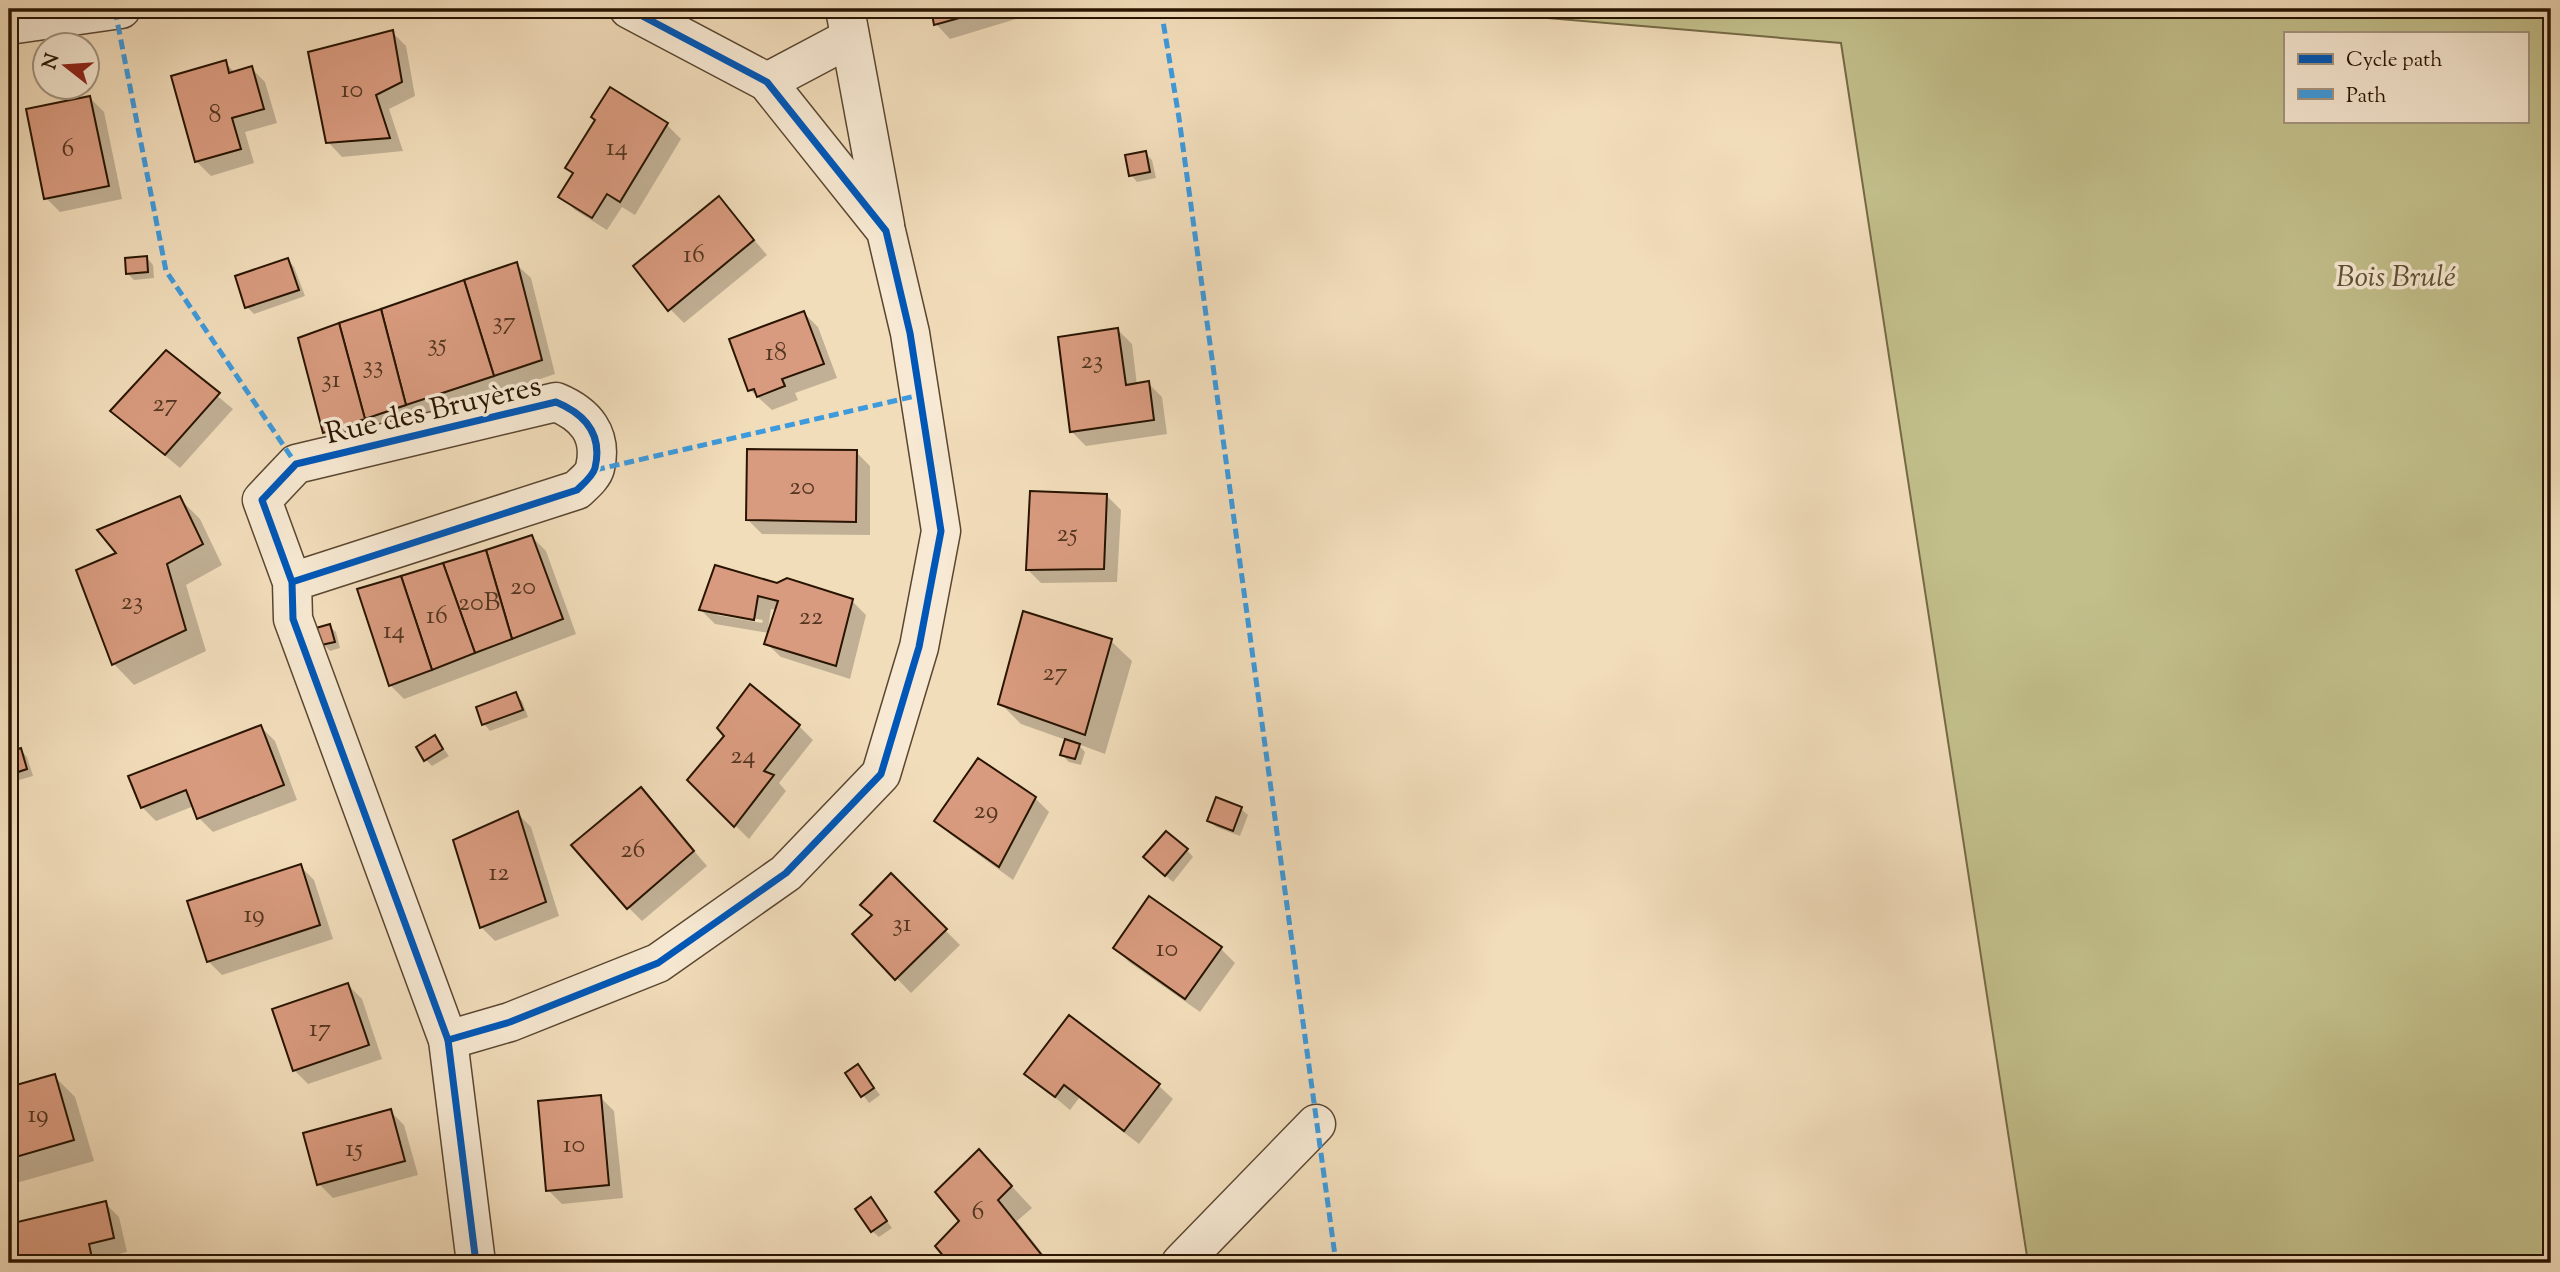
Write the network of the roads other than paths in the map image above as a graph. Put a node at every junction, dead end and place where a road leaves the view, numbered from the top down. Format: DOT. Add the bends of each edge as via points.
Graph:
graph roads {
  1 [pos="121,9"];
  2 [pos="629,9"];
  3 [pos="848,23"];
  4 [pos="9,25"];
  5 [pos="767,82"];
  6 [pos="886,231"];
  7 [pos="292,582"];
  8 [pos="448,1040"];
  9 [pos="1317,1124"];
  10 [pos="476,1263"];
  11 [pos="1181,1263"];
  1 -- 4 [label="street"];
  2 -- 5 [label="street"];
  3 -- 5 [label="street"];
  3 -- 6 [label="street"];
  5 -- 6 [label="street"];
  6 -- 8 [label="street" via="910,333 941,531 919,647 881,774 786,873 658,963 510,1022"];
  7 -- 7 [label="street, Rue des Bruyères" via="578,490 595,470 595,435 577,410 556,402 296,464 262,500"];
  7 -- 8 [label="street, Rue des Bruyères" via="293,620"];
  8 -- 10 [label="street, Rue des Bruyères"];
  9 -- 11 [label="street"];
}
